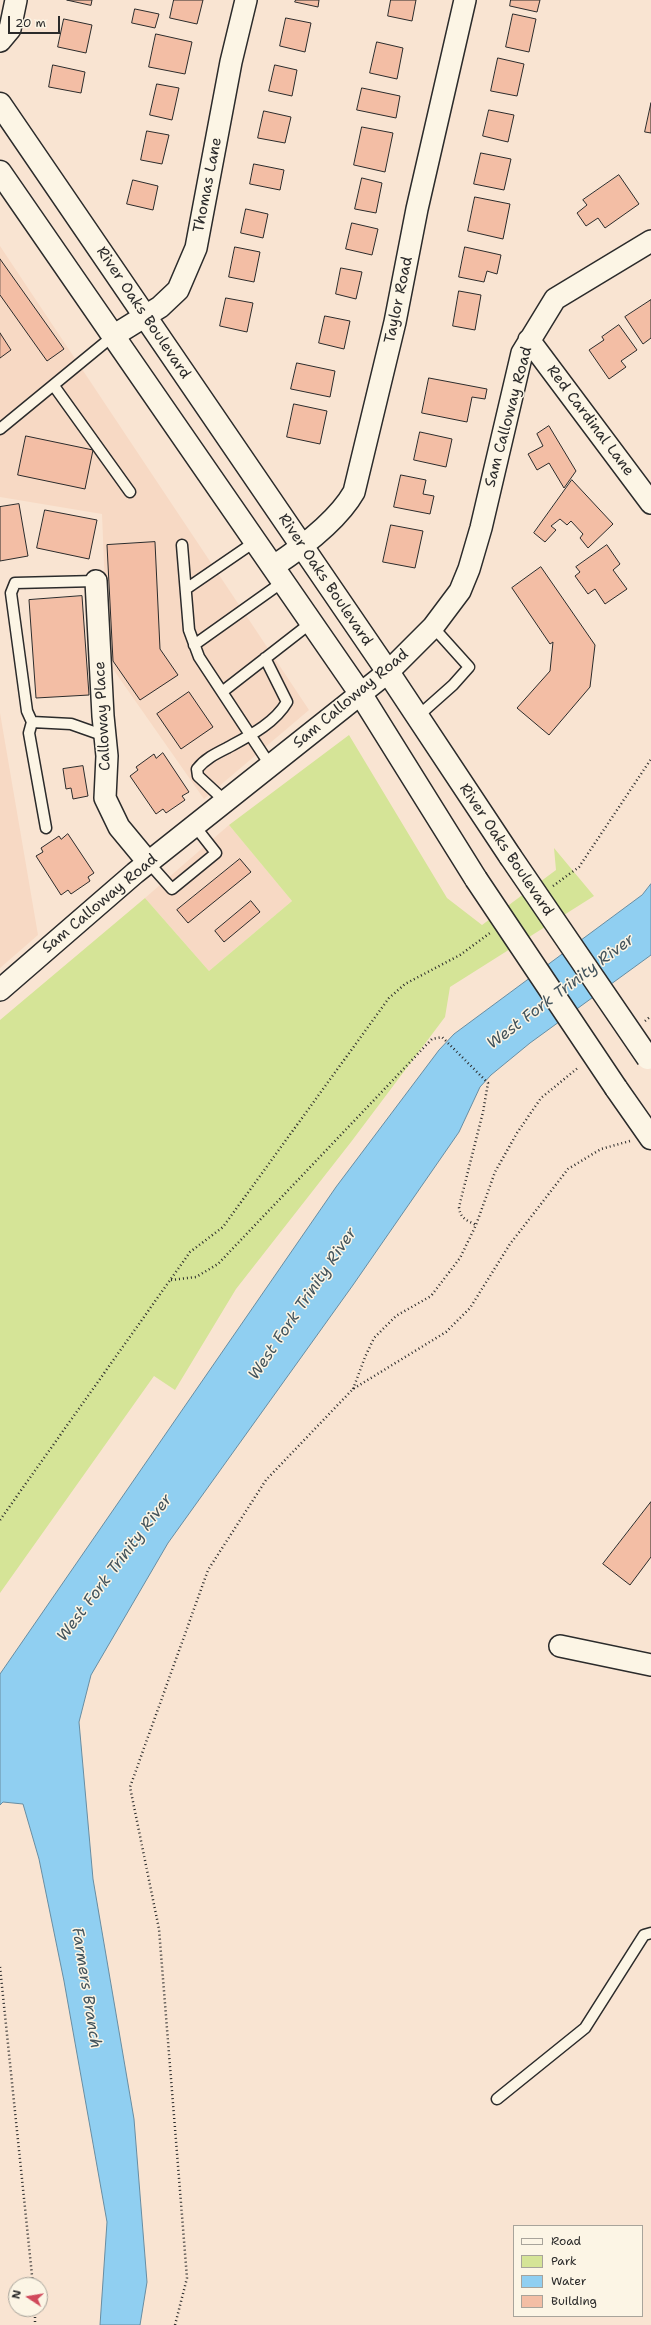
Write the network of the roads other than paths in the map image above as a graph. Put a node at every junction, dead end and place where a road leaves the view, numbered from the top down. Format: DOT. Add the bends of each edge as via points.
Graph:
graph roads {
  1 [pos="16,0"];
  2 [pos="246,0"];
  3 [pos="466,0"];
  4 [pos="0,41"];
  5 [pos="0,104"];
  6 [pos="0,172"];
  7 [pos="651,241"];
  8 [pos="145,317"];
  9 [pos="113,336"];
  10 [pos="529,340"];
  11 [pos="54,386"];
  12 [pos="0,429"];
  13 [pos="130,492"];
  14 [pos="651,503"];
  15 [pos="256,541"];
  16 [pos="182,544"];
  17 [pos="302,546"];
  18 [pos="279,574"];
  19 [pos="96,581"];
  20 [pos="186,589"];
  21 [pos="312,622"];
  22 [pos="433,627"];
  23 [pos="194,645"];
  24 [pos="265,658"];
  25 [pos="388,672"];
  26 [pos="222,692"];
  27 [pos="360,693"];
  28 [pos="417,717"];
  29 [pos="32,722"];
  30 [pos="105,736"];
  31 [pos="251,736"];
  32 [pos="270,765"];
  33 [pos="225,801"];
  34 [pos="194,825"];
  35 [pos="46,828"];
  36 [pos="148,862"];
  37 [pos="0,990"];
  38 [pos="650,1060"];
  39 [pos="650,1137"];
  40 [pos="560,1646"];
  41 [pos="651,1665"];
  42 [pos="651,1933"];
  43 [pos="497,2099"];
  1 -- 4 [label="street" via="10,29"];
  2 -- 8 [label="street, Thomas Lane" via="231,62 196,248 178,290"];
  3 -- 17 [label="street, Taylor Road" via="417,209 395,322 354,492 347,504"];
  5 -- 8 [label="main road, River Oaks Boulevard"];
  6 -- 9 [label="main road"];
  7 -- 10 [label="street, Sam Calloway Road" via="555,299"];
  8 -- 9 [label="street, Thomas Lane"];
  8 -- 17 [label="main road, River Oaks Boulevard"];
  9 -- 11 [label="lane"];
  9 -- 15 [label="main road"];
  10 -- 14 [label="street, Red Cardinal Lane"];
  10 -- 22 [label="street, Sam Calloway Road" via="522,353 469,569 460,591"];
  11 -- 12 [label="lane"];
  11 -- 13 [label="lane"];
  15 -- 18 [label="main road"];
  15 -- 20 [label="lane"];
  16 -- 20 [label="lane"];
  17 -- 18 [label="street, Taylor Road"];
  17 -- 25 [label="main road, River Oaks Boulevard"];
  18 -- 21 [label="main road"];
  18 -- 23 [label="lane"];
  19 -- 29 [label="lane" via="15,584 11,593 27,711"];
  19 -- 30 [label="street, Calloway Place"];
  20 -- 23 [label="lane" via="189,630"];
  21 -- 24 [label="lane"];
  21 -- 27 [label="main road"];
  22 -- 25 [label="street, Sam Calloway Road"];
  22 -- 28 [label="lane" via="469,667"];
  23 -- 26 [label="lane"];
  24 -- 26 [label="lane"];
  24 -- 31 [label="lane" via="287,702 280,713"];
  25 -- 27 [label="street, Sam Calloway Road"];
  25 -- 28 [label="main road, River Oaks Boulevard"];
  26 -- 31 [label="lane"];
  27 -- 32 [label="street, Sam Calloway Road"];
  27 -- 39 [label="main road, bridge" via="476,879"];
  28 -- 38 [label="main road, River Oaks Boulevard, bridge"];
  29 -- 30 [label="lane" via="71,724"];
  29 -- 35 [label="lane" via="29,733"];
  30 -- 36 [label="street, Calloway Place" via="108,756 105,798 119,827"];
  31 -- 32 [label="lane"];
  31 -- 33 [label="lane" via="204,761 197,769 198,776"];
  32 -- 33 [label="street, Sam Calloway Road"];
  33 -- 34 [label="street, Sam Calloway Road"];
  34 -- 36 [label="street, Sam Calloway Road"];
  34 -- 36 [label="lane" via="216,853 172,889"];
  36 -- 37 [label="street, Sam Calloway Road"];
  40 -- 41 [label="street"];
  42 -- 43 [label="lane" via="644,1935 585,2028"];
}
